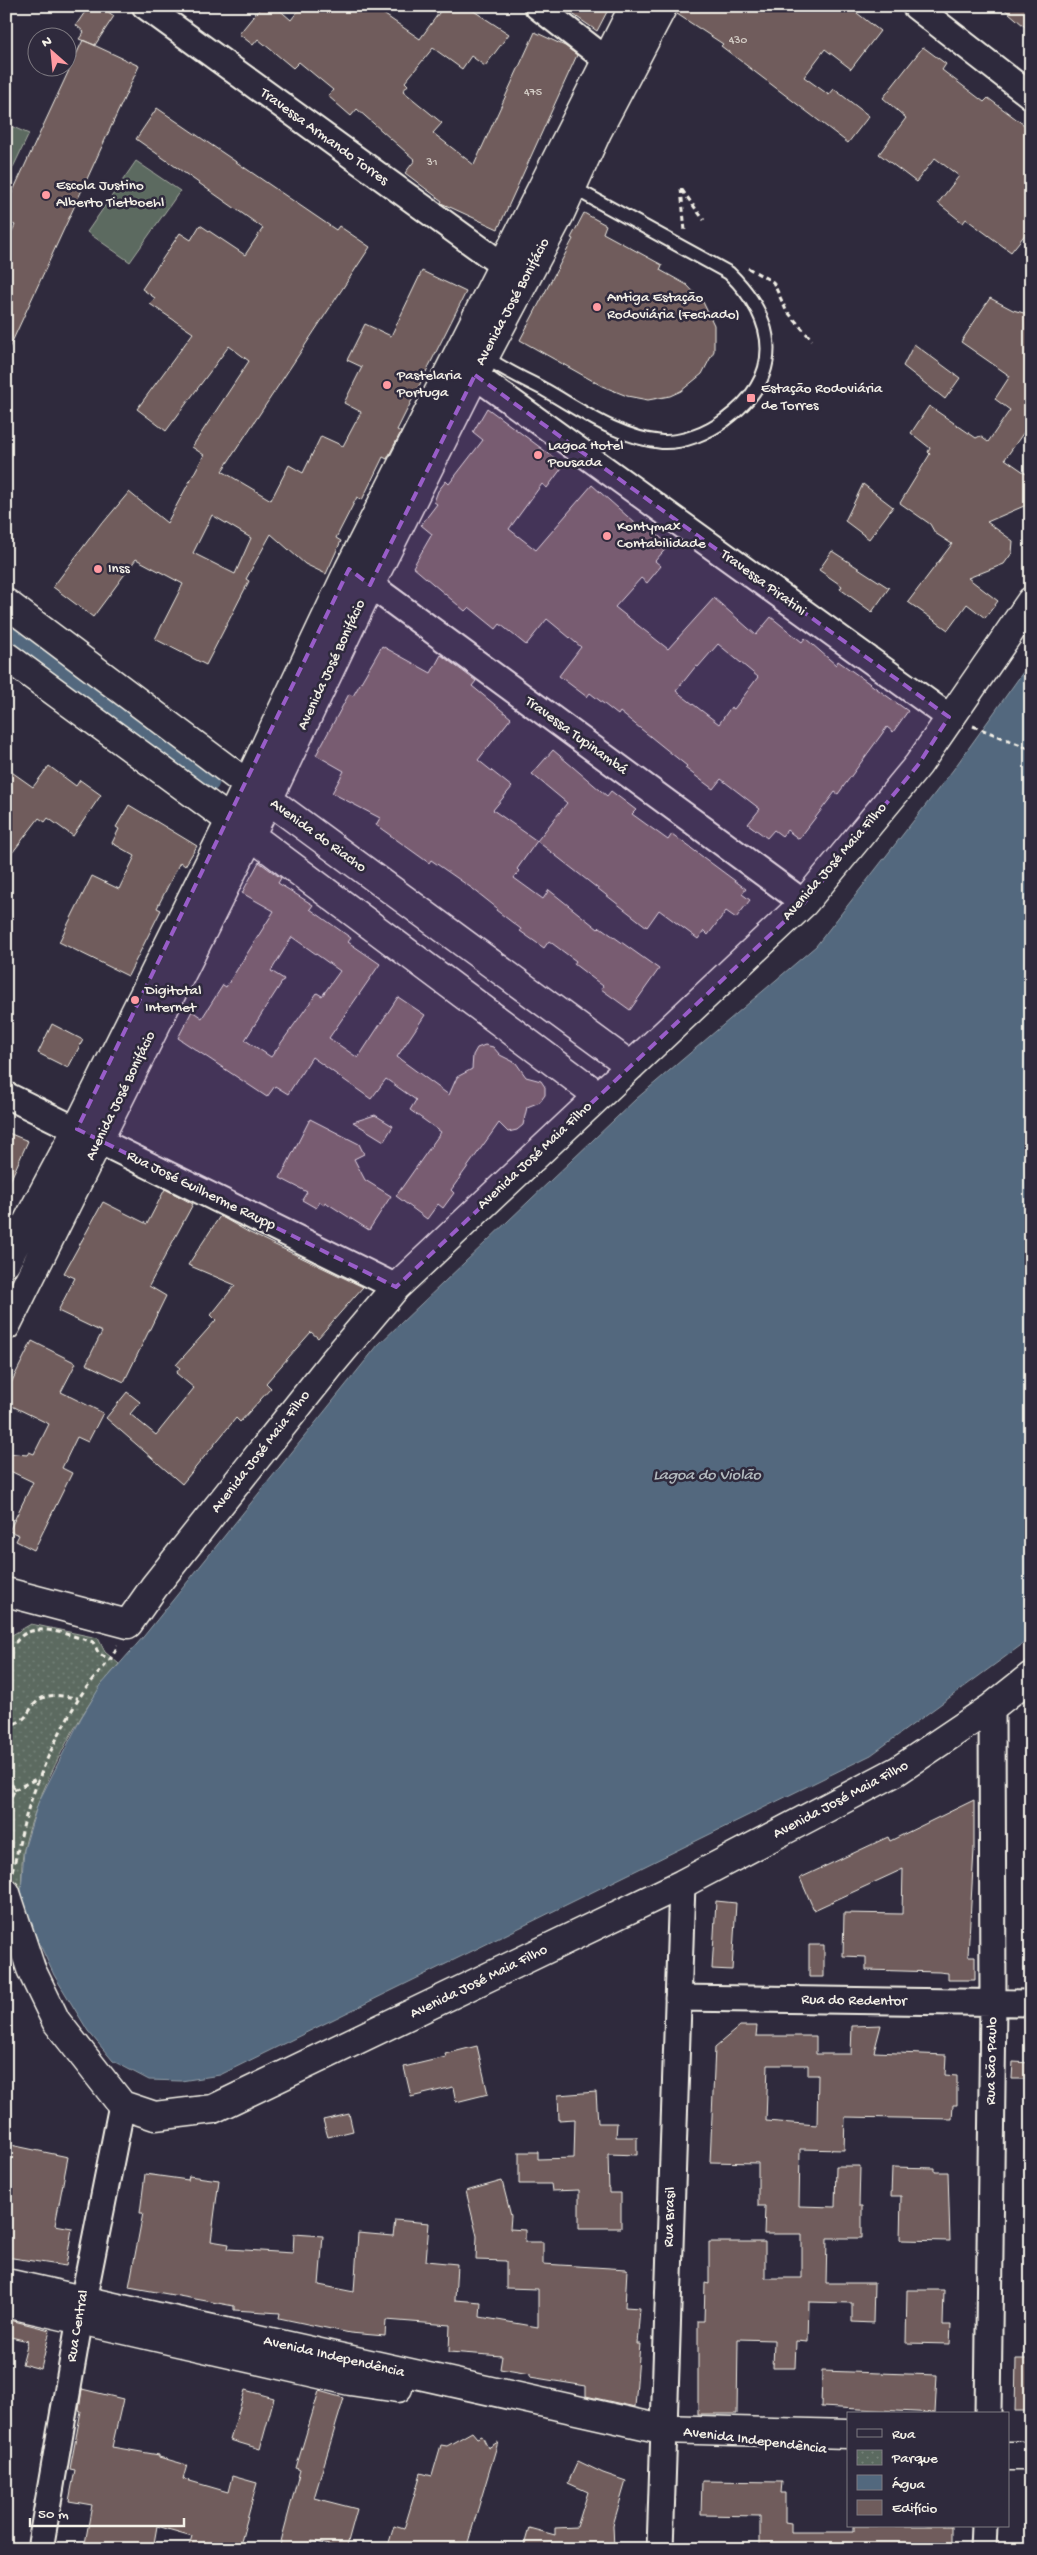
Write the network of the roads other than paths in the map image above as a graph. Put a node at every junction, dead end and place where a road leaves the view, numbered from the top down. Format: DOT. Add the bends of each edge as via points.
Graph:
graph roads {
  1 [pos="145,6"];
  2 [pos="537,6"];
  3 [pos="634,6"];
  4 [pos="663,6"];
  5 [pos="915,6"];
  6 [pos="618,68"];
  7 [pos="1031,96"];
  8 [pos="560,182"];
  9 [pos="514,274"];
  10 [pos="470,359"];
  11 [pos="360,577"];
  12 [pos="1031,601"];
  13 [pos="6,604"];
  14 [pos="6,656"];
  15 [pos="949,717"];
  16 [pos="257,792"];
  17 [pos="240,828"];
  18 [pos="804,903"];
  19 [pos="631,1066"];
  20 [pos="6,1095"];
  21 [pos="599,1096"];
  22 [pos="88,1134"];
  23 [pos="6,1262"];
  24 [pos="396,1287"];
  25 [pos="6,1326"];
  26 [pos="6,1592"];
  27 [pos="1031,1676"];
  28 [pos="992,1707"];
  29 [pos="9,1883"];
  30 [pos="682,1884"];
  31 [pos="678,1998"];
  32 [pos="993,2003"];
  33 [pos="1031,2003"];
  34 [pos="122,2105"];
  35 [pos="6,2283"];
  36 [pos="6,2303"];
  37 [pos="81,2310"];
  38 [pos="988,2412"];
  39 [pos="662,2429"];
  40 [pos="847,2434"];
  41 [pos="1010,2437"];
  42 [pos="1031,2437"];
  43 [pos="847,2453"];
  44 [pos="1010,2456"];
  45 [pos="1031,2456"];
  46 [pos="984,2528"];
  47 [pos="40,2549"];
  48 [pos="660,2549"];
  49 [pos="983,2549"];
  1 -- 9 [label="street, Travessa Armando Torres"];
  2 -- 6 [label="street"];
  3 -- 6 [label="street, Avenida José Bonifácio"];
  4 -- 6 [label="street, Avenida José Bonifácio"];
  5 -- 7 [label="street"];
  6 -- 8 [label="street, Avenida José Bonifácio" via="597,132"];
  8 -- 9 [label="street, Avenida José Bonifácio"];
  8 -- 10 [label="lane" via="728,273 742,286 760,314 767,338 767,360 751,398 717,426 698,434 679,441 649,440 621,433"];
  9 -- 10 [label="street, Avenida José Bonifácio"];
  10 -- 11 [label="street, Avenida José Bonifácio"];
  10 -- 15 [label="street, Travessa Piratini"];
  11 -- 16 [label="street, Avenida José Bonifácio"];
  11 -- 18 [label="street, Travessa Tupinambá"];
  12 -- 15 [label="street, Avenida José Maia Filho"];
  13 -- 16 [label="street, Avenida do Riacho"];
  14 -- 17 [label="street"];
  15 -- 18 [label="street, Avenida José Maia Filho" via="918,765"];
  16 -- 17 [label="street, Avenida José Bonifácio"];
  16 -- 19 [label="street, Avenida do Riacho"];
  17 -- 21 [label="street"];
  17 -- 22 [label="street, Avenida José Bonifácio"];
  18 -- 19 [label="street, Avenida José Maia Filho"];
  19 -- 21 [label="street, Avenida José Maia Filho"];
  20 -- 22 [label="street, Rua José Guilherme Raupp"];
  21 -- 24 [label="street, Avenida José Maia Filho"];
  22 -- 23 [label="street, Avenida José Bonifácio"];
  22 -- 24 [label="street, Rua José Guilherme Raupp"];
  22 -- 25 [label="street, Avenida José Bonifácio"];
  24 -- 26 [label="street, Avenida José Maia Filho" via="154,1586 128,1624"];
  27 -- 28 [label="street, Avenida José Maia Filho"];
  28 -- 30 [label="street, Avenida José Maia Filho" via="897,1772"];
  28 -- 32 [label="street, Rua São Paulo"];
  29 -- 34 [label="street" via="31,1970 56,2021"];
  30 -- 31 [label="street, Rua Brasil"];
  30 -- 34 [label="street, Avenida José Maia Filho" via="213,2109 155,2116"];
  31 -- 32 [label="street, Rua do Redentor"];
  31 -- 39 [label="street, Rua Brasil"];
  32 -- 33 [label="street, Rua do Redentor"];
  32 -- 38 [label="street, Rua São Paulo"];
  34 -- 37 [label="street, Rua Central"];
  35 -- 37 [label="street, Avenida Independência"];
  36 -- 37 [label="street, Avenida Independência"];
  37 -- 39 [label="street, Avenida Independência" via="352,2371"];
  37 -- 47 [label="street, Rua Central"];
  39 -- 40 [label="street, Avenida Independência"];
  39 -- 43 [label="street, Avenida Independência"];
  39 -- 48 [label="street, Rua Brasil"];
  41 -- 42 [label="street"];
  44 -- 45 [label="street"];
  46 -- 49 [label="street"];
}
